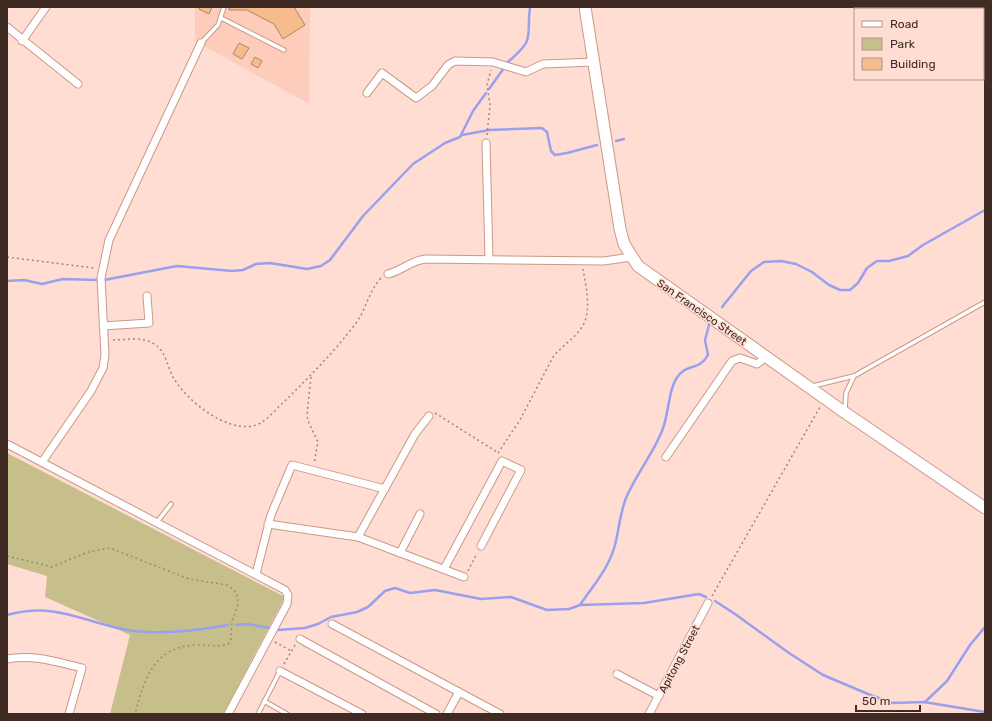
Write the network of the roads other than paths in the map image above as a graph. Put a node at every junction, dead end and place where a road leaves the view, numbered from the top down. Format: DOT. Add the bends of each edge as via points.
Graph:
graph roads {
  1 [pos="46,7"];
  2 [pos="224,7"];
  3 [pos="585,7"];
  4 [pos="222,18"];
  5 [pos="7,27"];
  6 [pos="22,41"];
  7 [pos="201,43"];
  8 [pos="284,50"];
  9 [pos="594,62"];
  10 [pos="78,84"];
  11 [pos="368,93"];
  12 [pos="486,143"];
  13 [pos="631,257"];
  14 [pos="489,260"];
  15 [pos="388,274"];
  16 [pos="147,296"];
  17 [pos="985,302"];
  18 [pos="103,326"];
  19 [pos="766,357"];
  20 [pos="854,376"];
  21 [pos="809,387"];
  22 [pos="844,412"];
  23 [pos="429,416"];
  24 [pos="7,444"];
  25 [pos="666,457"];
  26 [pos="42,462"];
  27 [pos="385,488"];
  28 [pos="171,504"];
  29 [pos="985,508"];
  30 [pos="420,514"];
  31 [pos="157,522"];
  32 [pos="268,524"];
  33 [pos="358,537"];
  34 [pos="481,546"];
  35 [pos="400,553"];
  36 [pos="444,570"];
  37 [pos="256,574"];
  38 [pos="464,577"];
  39 [pos="708,603"];
  40 [pos="332,624"];
  41 [pos="300,639"];
  42 [pos="7,659"];
  43 [pos="280,671"];
  44 [pos="617,674"];
  45 [pos="459,692"];
  46 [pos="659,696"];
  47 [pos="264,702"];
  48 [pos="69,714"];
  49 [pos="228,714"];
  50 [pos="258,714"];
  51 [pos="287,714"];
  52 [pos="362,714"];
  53 [pos="436,714"];
  54 [pos="447,714"];
  55 [pos="500,714"];
  56 [pos="649,714"];
  1 -- 6 [label="street"];
  2 -- 4 [label="lane"];
  3 -- 9 [label="main road, San Francisco Street"];
  4 -- 7 [label="lane" via="214,31"];
  4 -- 8 [label="lane"];
  5 -- 6 [label="street"];
  6 -- 10 [label="street"];
  7 -- 18 [label="street" via="108,245 102,269"];
  9 -- 11 [label="street" via="543,64 526,72 493,62 461,60 448,65 432,86 416,98 382,73"];
  9 -- 13 [label="main road, San Francisco Street" via="615,205 624,244"];
  12 -- 14 [label="street"];
  13 -- 14 [label="street" via="581,261"];
  13 -- 19 [label="main road, San Francisco Street" via="650,276"];
  14 -- 15 [label="street" via="419,259"];
  16 -- 18 [label="street" via="149,323"];
  17 -- 20 [label="lane"];
  18 -- 26 [label="street" via="105,355 98,380"];
  19 -- 21 [label="main road, San Francisco Street"];
  19 -- 25 [label="street" via="757,364 740,358 732,361"];
  20 -- 21 [label="lane"];
  20 -- 22 [label="lane" via="846,392"];
  21 -- 22 [label="main road, San Francisco Street"];
  22 -- 29 [label="main road, San Francisco Street"];
  23 -- 27 [label="street" via="415,434"];
  24 -- 26 [label="street"];
  26 -- 31 [label="street"];
  27 -- 32 [label="street" via="292,464"];
  27 -- 33 [label="street"];
  28 -- 31 [label="lane"];
  30 -- 35 [label="street"];
  31 -- 37 [label="street"];
  32 -- 33 [label="street"];
  32 -- 37 [label="street"];
  33 -- 35 [label="street"];
  34 -- 36 [label="street" via="521,470 502,461"];
  35 -- 36 [label="street"];
  36 -- 38 [label="street"];
  37 -- 49 [label="street" via="280,586 288,595 287,604"];
  39 -- 46 [label="street, Apitong Street"];
  40 -- 45 [label="street"];
  41 -- 53 [label="street"];
  42 -- 48 [label="street" via="32,657 82,668"];
  43 -- 47 [label="lane"];
  43 -- 52 [label="street"];
  44 -- 46 [label="street"];
  45 -- 54 [label="street"];
  45 -- 55 [label="street"];
  46 -- 56 [label="street, Apitong Street"];
  47 -- 50 [label="lane"];
  47 -- 51 [label="lane"];
}
